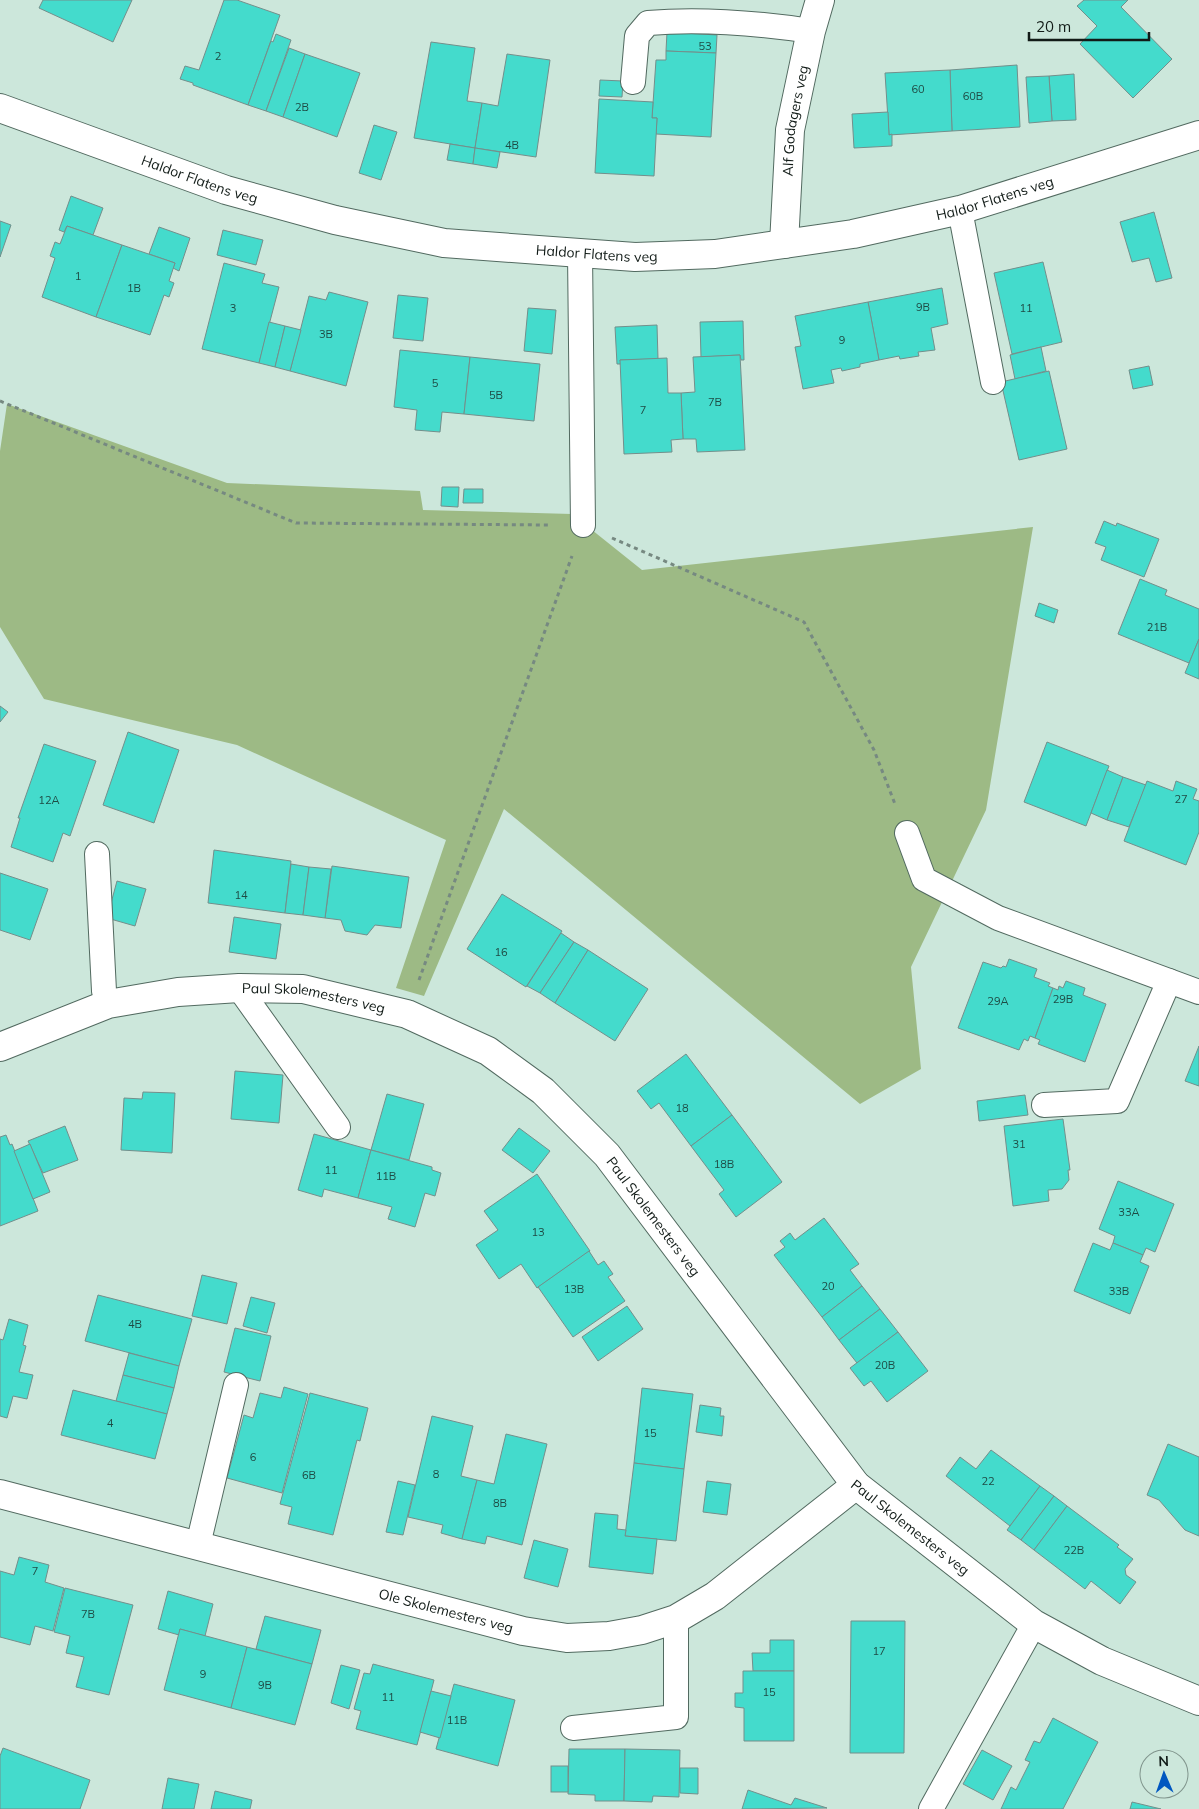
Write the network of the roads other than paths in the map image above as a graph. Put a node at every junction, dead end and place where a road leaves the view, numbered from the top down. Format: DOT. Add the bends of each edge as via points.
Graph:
graph roads {
  1 [pos="820,0"];
  2 [pos="811,31"];
  3 [pos="633,82"];
  4 [pos="0,108"];
  5 [pos="1199,134"];
  6 [pos="960,210"];
  7 [pos="784,244"];
  8 [pos="580,253"];
  9 [pos="993,382"];
  10 [pos="583,525"];
  11 [pos="907,833"];
  12 [pos="97,854"];
  13 [pos="1169,981"];
  14 [pos="240,988"];
  15 [pos="1199,992"];
  16 [pos="108,1004"];
  17 [pos="0,1047"];
  18 [pos="1044,1105"];
  19 [pos="338,1126"];
  20 [pos="236,1386"];
  21 [pos="856,1485"];
  22 [pos="0,1494"];
  23 [pos="198,1545"];
  24 [pos="676,1619"];
  25 [pos="1034,1624"];
  26 [pos="1199,1701"];
  27 [pos="573,1728"];
  28 [pos="931,1809"];
  1 -- 2 [label="street, Alf Godagers veg"];
  2 -- 3 [label="lane" via="718,20 648,22 637,36"];
  2 -- 7 [label="street, Alf Godagers veg" via="790,130"];
  4 -- 8 [label="street, Haldor Flatens veg" via="226,190 335,220 444,243"];
  5 -- 6 [label="street, Haldor Flatens veg"];
  6 -- 7 [label="street, Haldor Flatens veg" via="853,234"];
  6 -- 9 [label="lane"];
  7 -- 8 [label="street, Haldor Flatens veg" via="715,254 635,257"];
  8 -- 10 [label="lane"];
  11 -- 13 [label="lane" via="924,879 998,918"];
  12 -- 16 [label="lane" via="104,991"];
  13 -- 15 [label="lane"];
  13 -- 18 [label="lane" via="1117,1101"];
  14 -- 16 [label="street, Paul Skolemesters veg" via="178,992"];
  14 -- 19 [label="lane"];
  14 -- 21 [label="street, Paul Skolemesters veg" via="304,989 407,1014 488,1051 543,1091 607,1155"];
  16 -- 17 [label="street, Paul Skolemesters veg"];
  20 -- 23 [label="lane"];
  21 -- 24 [label="street, Ole Skolemesters veg" via="715,1596"];
  21 -- 25 [label="street, Paul Skolemesters veg"];
  22 -- 23 [label="street, Ole Skolemesters veg"];
  23 -- 24 [label="street, Ole Skolemesters veg" via="532,1633 567,1638 609,1636"];
  24 -- 27 [label="lane" via="676,1717"];
  25 -- 26 [label="street, Paul Skolemesters veg" via="1102,1661"];
  25 -- 28 [label="lane"];
}
